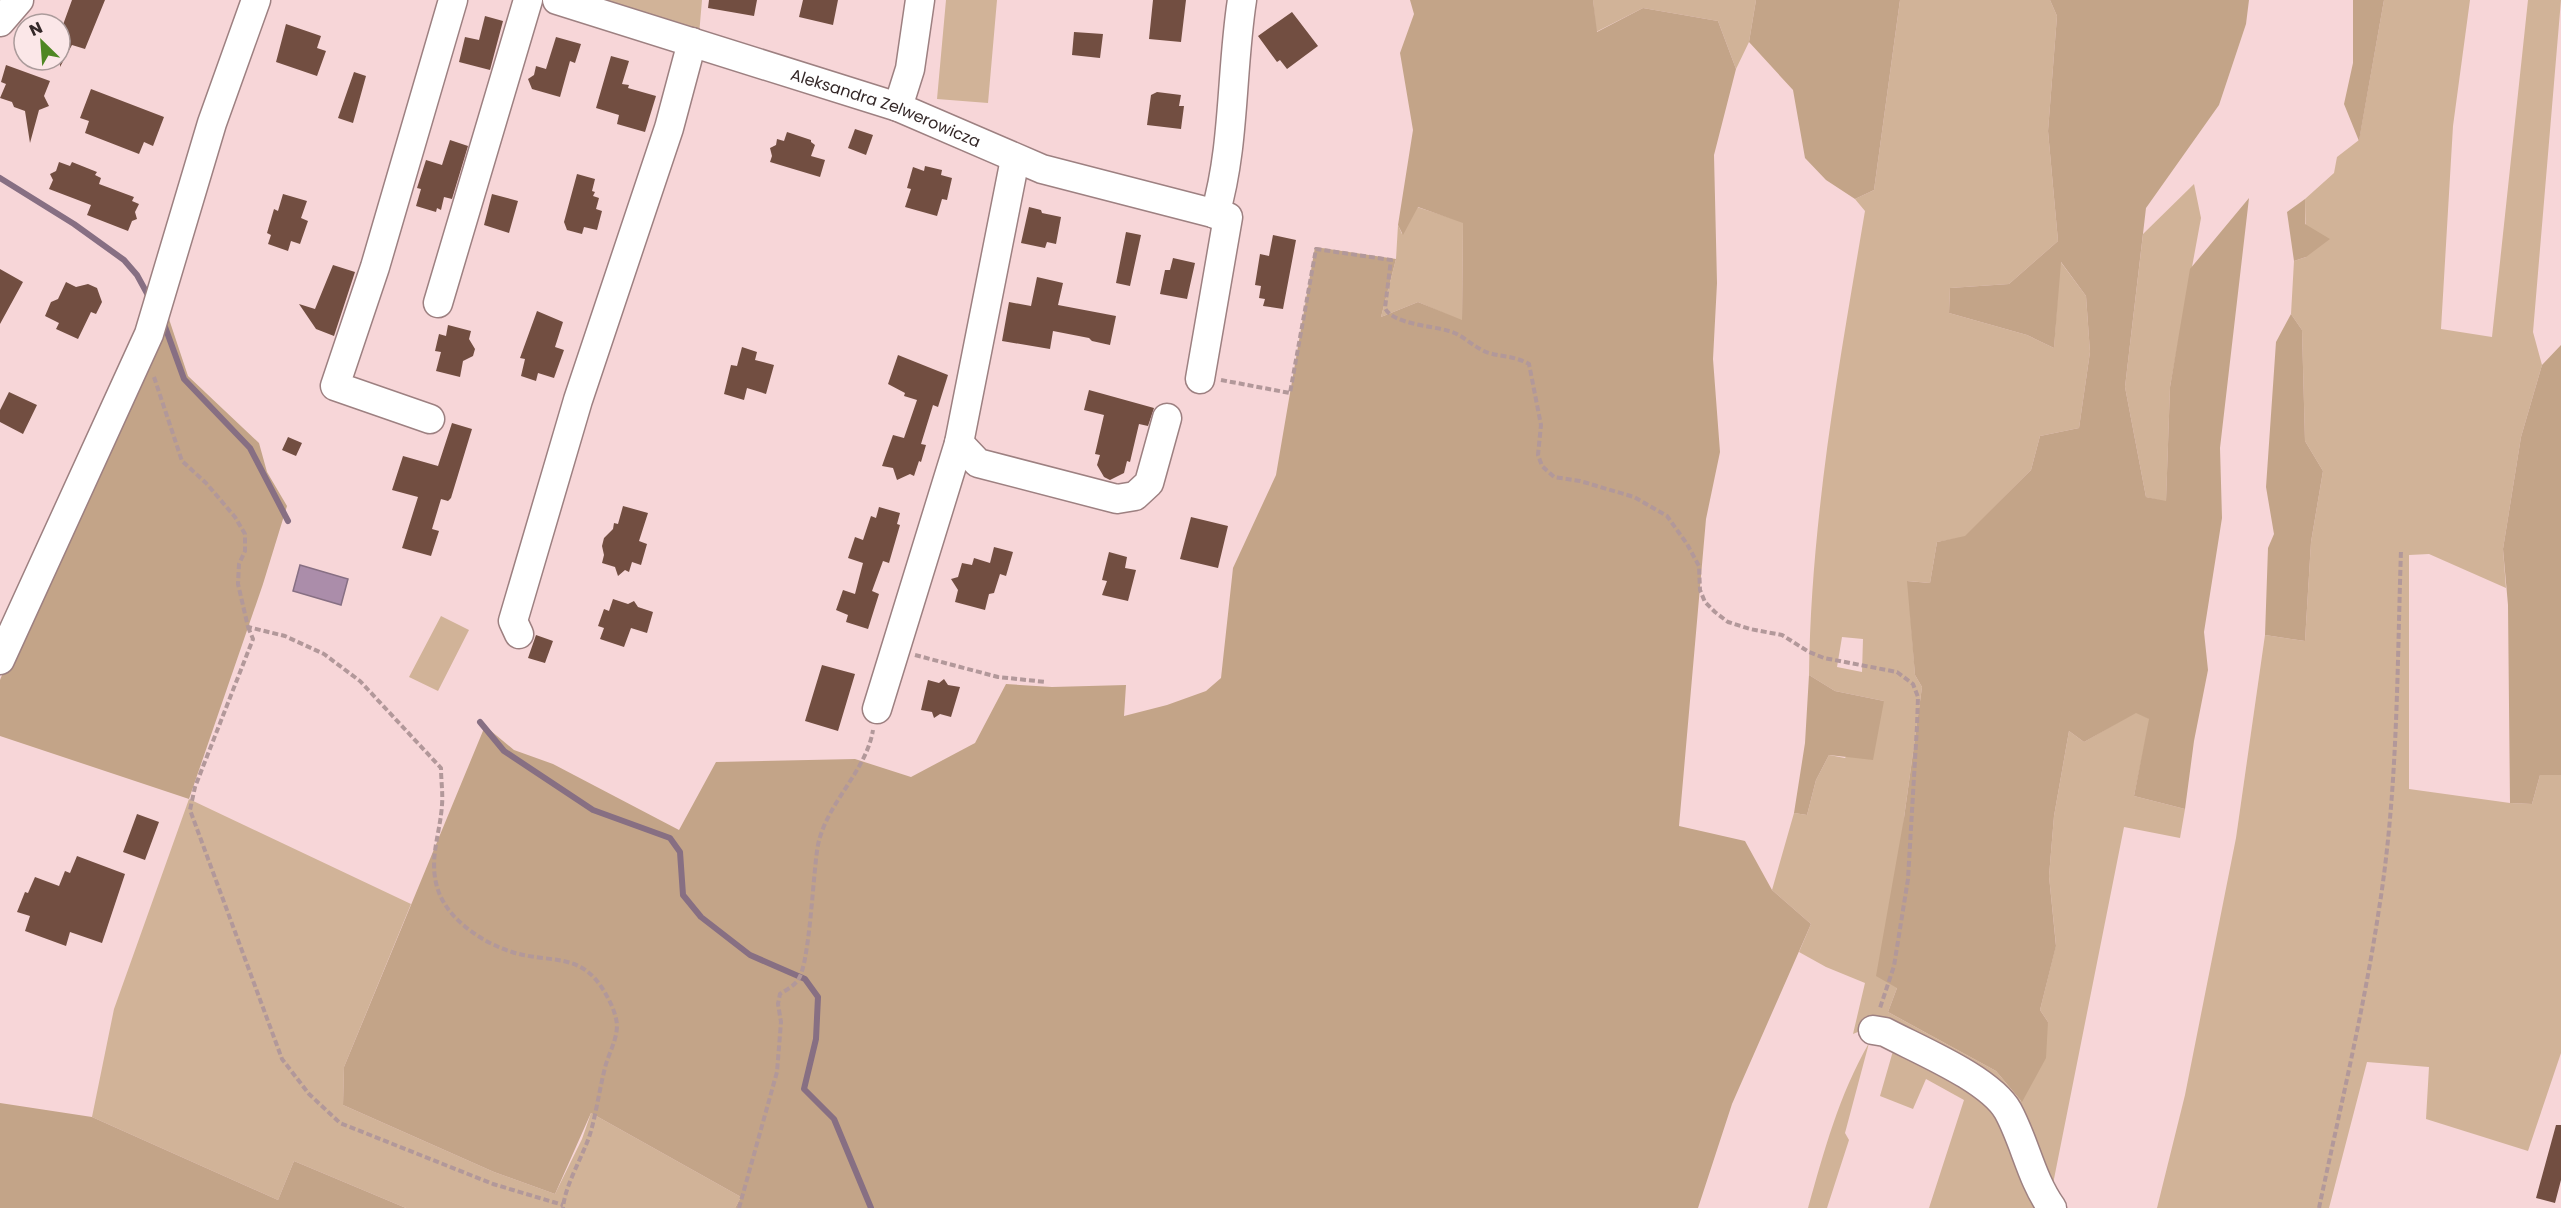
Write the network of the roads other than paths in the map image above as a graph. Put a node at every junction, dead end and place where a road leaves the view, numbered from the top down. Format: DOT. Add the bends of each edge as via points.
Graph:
graph roads {
  1 [pos="19,0"];
  2 [pos="256,0"];
  3 [pos="453,0"];
  4 [pos="528,0"];
  5 [pos="557,0"];
  6 [pos="920,0"];
  7 [pos="1242,0"];
  8 [pos="0,22"];
  9 [pos="692,42"];
  10 [pos="898,107"];
  11 [pos="1015,159"];
  12 [pos="1215,214"];
  13 [pos="438,303"];
  14 [pos="1200,379"];
  15 [pos="1167,418"];
  16 [pos="430,419"];
  17 [pos="959,443"];
  18 [pos="519,634"];
  19 [pos="0,660"];
  20 [pos="877,709"];
  21 [pos="1873,1030"];
  22 [pos="2052,1208"];
  1 -- 8 [label="street"];
  2 -- 19 [label="street" via="212,123 149,334"];
  3 -- 16 [label="street" via="375,267 335,386"];
  4 -- 13 [label="street"];
  5 -- 9 [label="street, Aleksandra Zelwerowicza"];
  6 -- 10 [label="street" via="910,69"];
  7 -- 12 [label="street" via="1223,186"];
  9 -- 10 [label="street, Aleksandra Zelwerowicza"];
  9 -- 18 [label="street" via="669,128 578,400 516,610 513,621"];
  10 -- 11 [label="street, Aleksandra Zelwerowicza"];
  11 -- 12 [label="street, Aleksandra Zelwerowicza"];
  11 -- 17 [label="street"];
  12 -- 14 [label="street" via="1228,217"];
  15 -- 17 [label="street" via="1149,483 1135,496 1117,499 978,463"];
  17 -- 20 [label="street"];
  21 -- 22 [label="street" via="1886,1032 2000,1098"];
}
